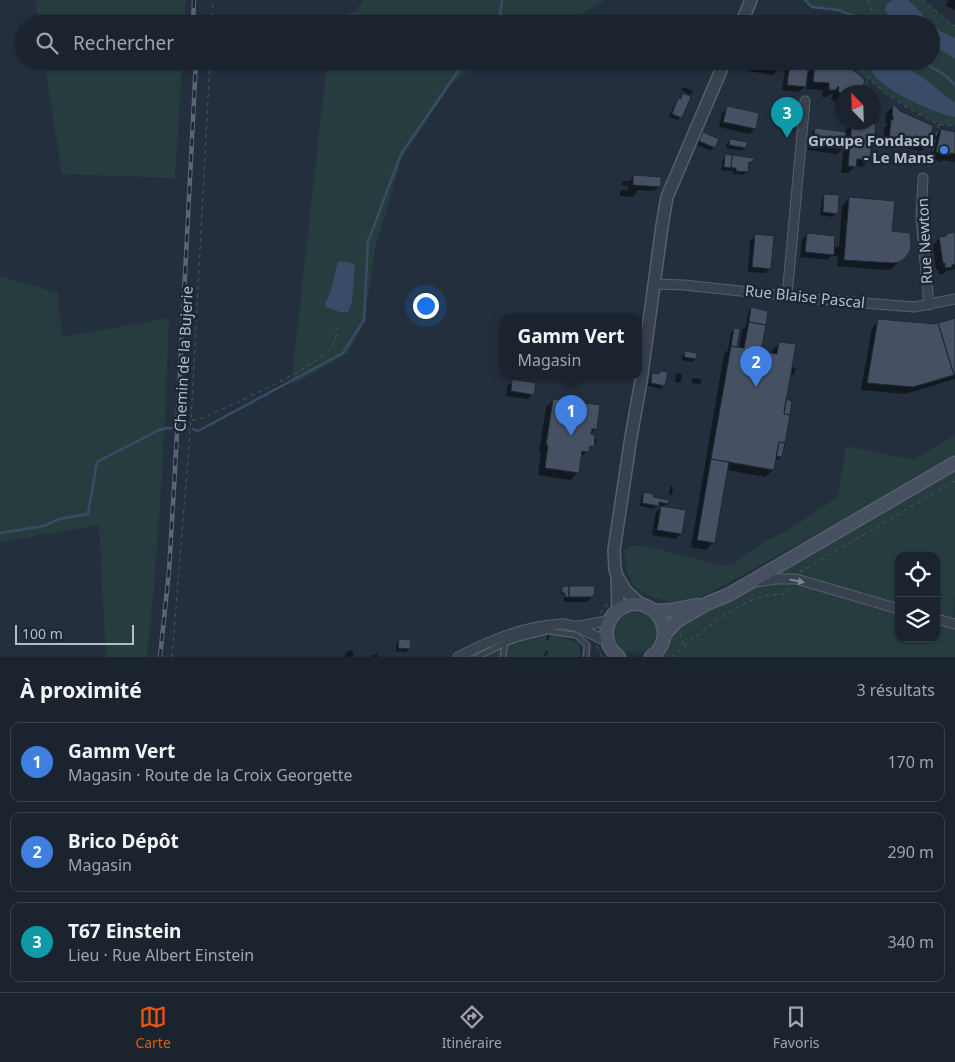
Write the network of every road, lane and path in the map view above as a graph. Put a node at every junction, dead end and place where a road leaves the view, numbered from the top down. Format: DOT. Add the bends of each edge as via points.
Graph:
graph roads {
  1 [pos="213,0"];
  2 [pos="751,0"];
  3 [pos="868,0"];
  4 [pos="922,0"];
  5 [pos="212,15"];
  6 [pos="745,15"];
  7 [pos="875,15"];
  8 [pos="955,26"];
  9 [pos="210,70"];
  10 [pos="722,70"];
  11 [pos="862,70"];
  12 [pos="868,78"];
  13 [pos="866,85"];
  14 [pos="805,101"];
  15 [pos="939,124"];
  16 [pos="955,126"];
  17 [pos="929,167"];
  18 [pos="923,178"];
  19 [pos="654,284"];
  20 [pos="787,296"];
  21 [pos="955,300"];
  22 [pos="929,305"];
  23 [pos="338,323"];
  24 [pos="642,374"];
  25 [pos="641,379"];
  26 [pos="191,420"];
  27 [pos="955,463"];
  28 [pos="955,481"];
  29 [pos="617,576"];
  30 [pos="796,579"];
  31 [pos="749,583"];
  32 [pos="708,603"];
  33 [pos="640,604"];
  34 [pos="895,607"];
  35 [pos="612,610"];
  36 [pos="654,611"];
  37 [pos="597,615"];
  38 [pos="940,620"];
  39 [pos="955,624"];
  40 [pos="576,626"];
  41 [pos="680,633"];
  42 [pos="664,635"];
  43 [pos="505,643"];
  44 [pos="595,643"];
  45 [pos="684,646"];
  46 [pos="611,653"];
  47 [pos="172,657"];
  48 [pos="458,657"];
  49 [pos="476,657"];
  50 [pos="503,657"];
  51 [pos="586,657"];
  52 [pos="651,657"];
  53 [pos="672,657"];
  1 -- 5 [label="path"];
  2 -- 6 [label="street"];
  3 -- 7 [label="path"];
  4 -- 8 [label="path"];
  9 -- 26 [label="path, Chemin de la Bujerie"];
  10 -- 19 [label="street" via="668,197"];
  11 -- 12 [label="path"];
  12 -- 13 [label="path"];
  12 -- 15 [label="path" via="883,92"];
  14 -- 20 [label="street"];
  15 -- 16 [label="path"];
  15 -- 17 [label="path"];
  18 -- 22 [label="street, Rue Newton" via="921,218"];
  19 -- 20 [label="street, Rue Blaise Pascal"];
  19 -- 24 [label="street"];
  20 -- 22 [label="street, Rue Blaise Pascal" via="914,307"];
  21 -- 22 [label="street, Rue Blaise Pascal"];
  23 -- 26 [label="path" via="334,343 308,366 245,399"];
  25 -- 29 [label="street" via="614,550"];
  26 -- 47 [label="path, Chemin de la Bujerie"];
  27 -- 31 [label="main road"];
  28 -- 30 [label="path" via="799,573"];
  29 -- 33 [label="street" via="626,591"];
  29 -- 35 [label="street"];
  30 -- 31 [label="street"];
  30 -- 34 [label="street, one-way"];
  30 -- 45 [label="path" via="787,594 766,595 744,604"];
  31 -- 32 [label="main road"];
  32 -- 36 [label="main road"];
  32 -- 42 [label="main road" via="677,622"];
  33 -- 35 [label="main road"];
  33 -- 36 [label="main road"];
  35 -- 37 [label="path" via="605,608"];
  35 -- 40 [label="street"];
  35 -- 46 [label="main road" via="607,630"];
  36 -- 42 [label="main road" via="662,622"];
  38 -- 39 [label="street"];
  40 -- 46 [label="street"];
  40 -- 48 [label="street" via="562,624 524,630"];
  41 -- 45 [label="path"];
  42 -- 52 [label="main road" via="661,647"];
  43 -- 49 [label="lane"];
  43 -- 50 [label="lane"];
  43 -- 51 [label="lane" via="547,631 576,635 587,645"];
  44 -- 46 [label="path" via="599,649"];
  45 -- 53 [label="path"];
}
